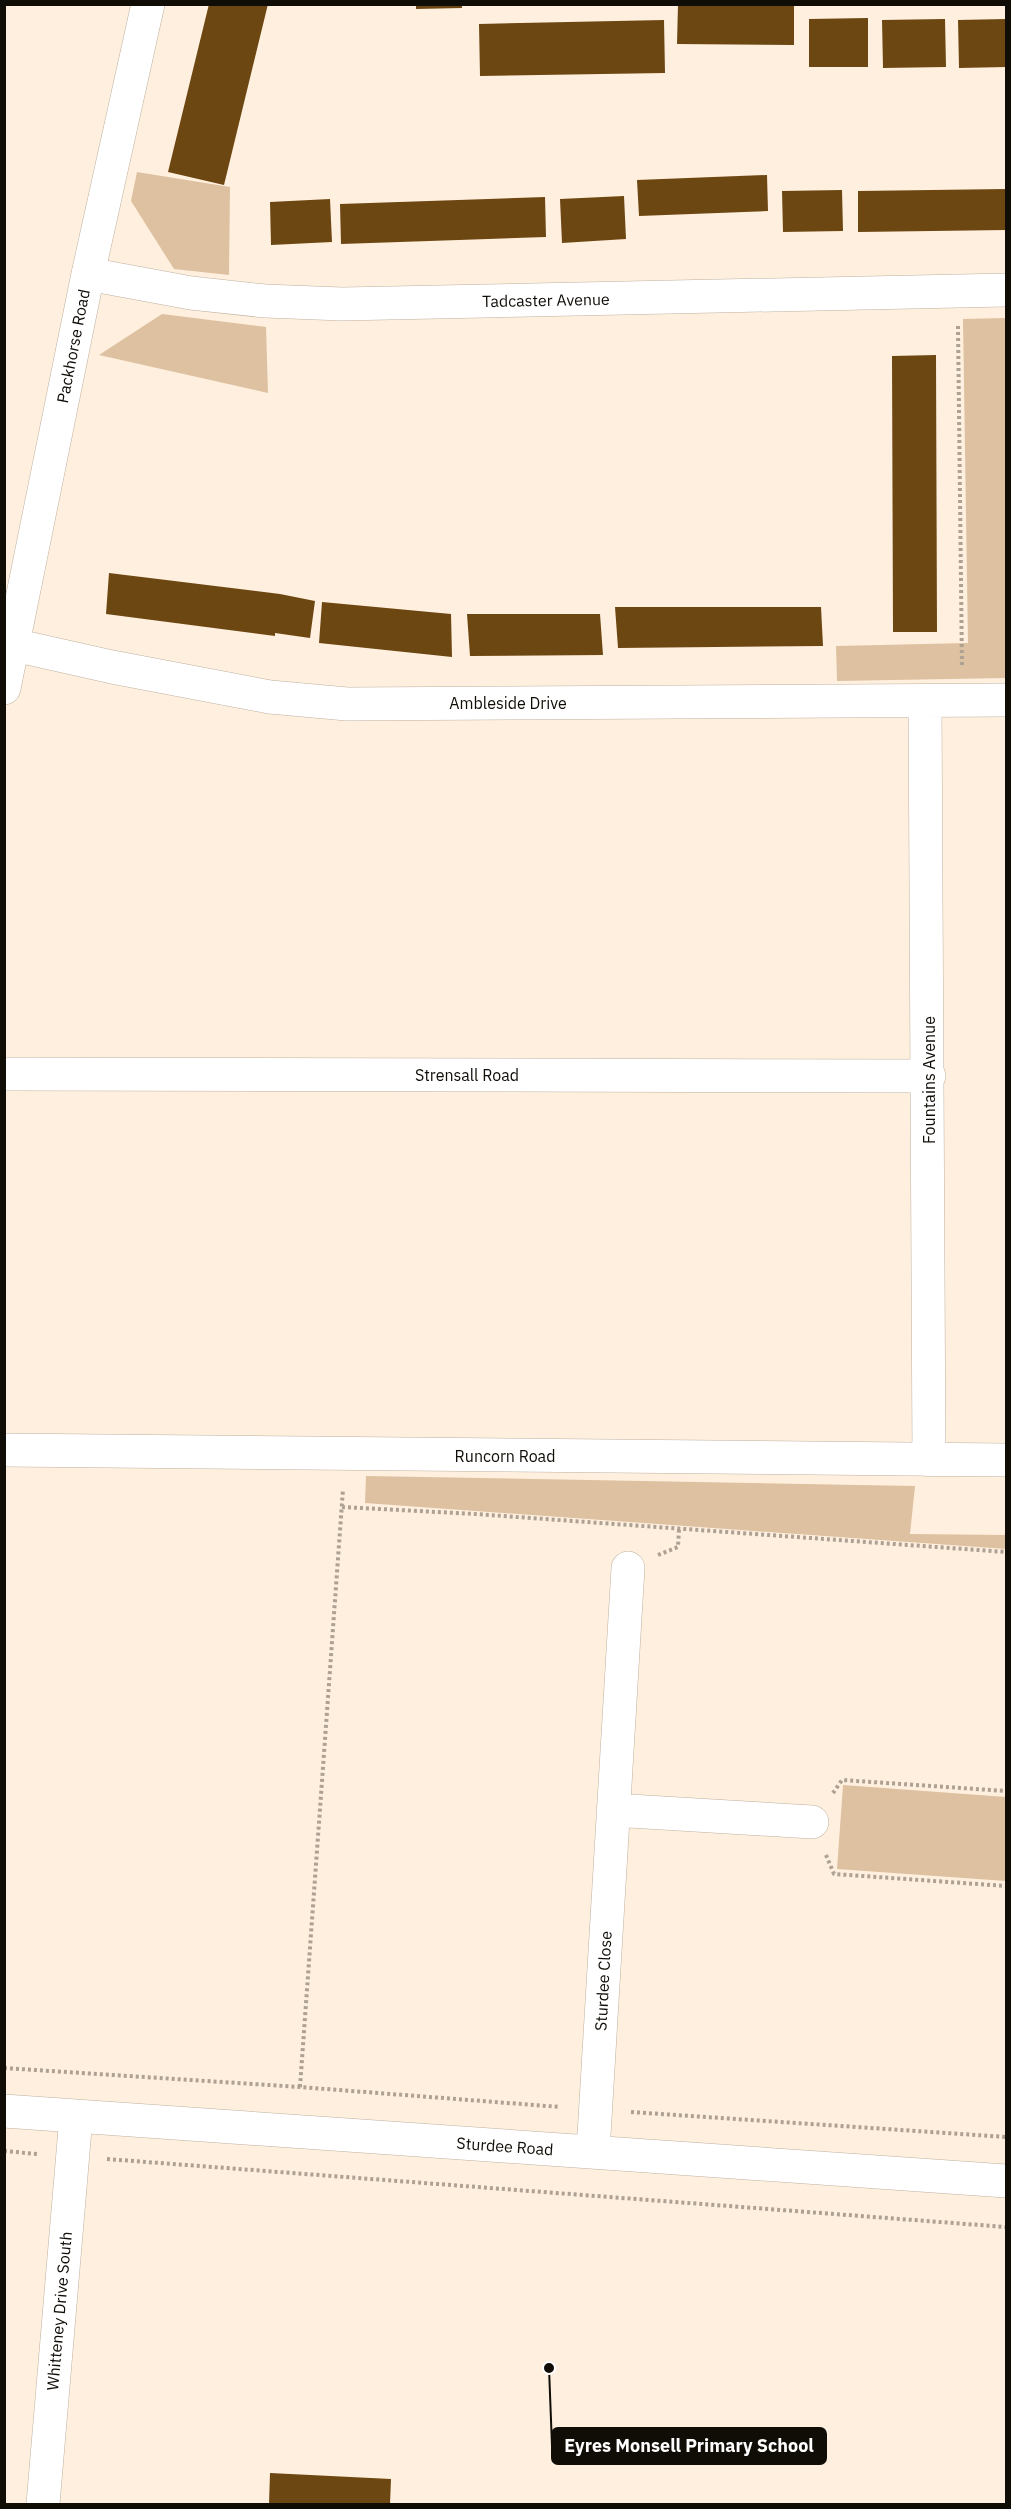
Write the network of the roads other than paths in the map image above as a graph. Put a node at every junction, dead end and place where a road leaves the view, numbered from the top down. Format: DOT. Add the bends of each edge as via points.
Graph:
graph roads {
  1 [pos="148,4"];
  2 [pos="88,274"];
  3 [pos="1006,290"];
  4 [pos="14,645"];
  5 [pos="4,688"];
  6 [pos="1006,700"];
  7 [pos="926,701"];
  8 [pos="4,1074"];
  9 [pos="929,1076"];
  10 [pos="4,1450"];
  11 [pos="930,1460"];
  12 [pos="1006,1460"];
  13 [pos="628,1568"];
  14 [pos="613,1810"];
  15 [pos="812,1821"];
  16 [pos="4,2111"];
  17 [pos="76,2116"];
  18 [pos="593,2152"];
  19 [pos="1006,2181"];
  20 [pos="43,2505"];
  1 -- 2 [label="street, Packhorse Road"];
  2 -- 3 [label="street, Tadcaster Avenue" via="191,293 342,304"];
  2 -- 4 [label="street, Packhorse Road"];
  4 -- 5 [label="street, Packhorse Road"];
  4 -- 7 [label="street, Ambleside Drive" via="270,697 346,704"];
  6 -- 7 [label="street, Ambleside Drive"];
  7 -- 9 [label="street, Fountains Avenue"];
  8 -- 9 [label="street, Strensall Road"];
  9 -- 11 [label="street, Fountains Avenue"];
  10 -- 11 [label="street, Runcorn Road"];
  11 -- 12 [label="street, Runcorn Road"];
  13 -- 14 [label="street, Sturdee Close"];
  14 -- 15 [label="street"];
  14 -- 18 [label="street, Sturdee Close"];
  16 -- 17 [label="street, Sturdee Road"];
  17 -- 18 [label="street, Sturdee Road"];
  17 -- 20 [label="street, Whitteney Drive South"];
  18 -- 19 [label="street, Sturdee Road"];
}
